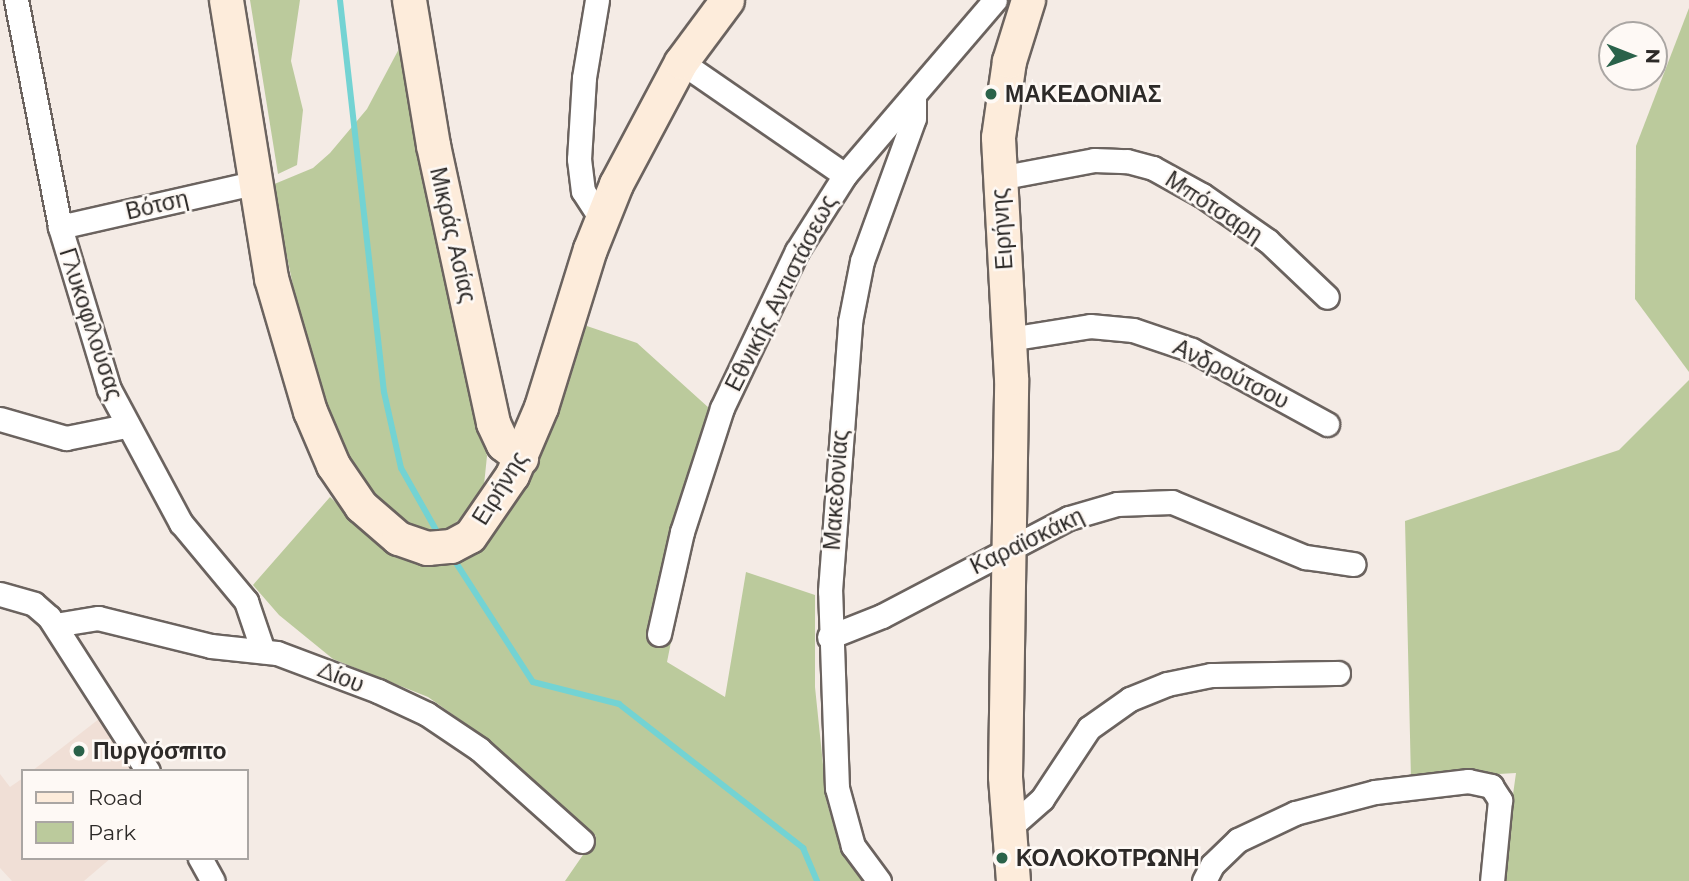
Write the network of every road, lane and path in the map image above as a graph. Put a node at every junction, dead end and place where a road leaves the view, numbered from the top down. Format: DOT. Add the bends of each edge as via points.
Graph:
graph roads {
  1 [pos="16,0"];
  2 [pos="226,0"];
  3 [pos="409,0"];
  4 [pos="597,0"];
  5 [pos="727,0"];
  6 [pos="995,0"];
  7 [pos="1028,0"];
  8 [pos="681,62"];
  9 [pos="914,98"];
  10 [pos="845,175"];
  11 [pos="999,178"];
  12 [pos="253,183"];
  13 [pos="601,219"];
  14 [pos="60,227"];
  15 [pos="1327,298"];
  16 [pos="1009,338"];
  17 [pos="0,419"];
  18 [pos="1326,424"];
  19 [pos="126,426"];
  20 [pos="521,458"];
  21 [pos="1010,548"];
  22 [pos="1353,564"];
  23 [pos="0,594"];
  24 [pos="55,625"];
  25 [pos="659,634"];
  26 [pos="829,637"];
  27 [pos="263,651"];
  28 [pos="1338,673"];
  29 [pos="147,769"];
  30 [pos="1007,831"];
  31 [pos="582,841"];
  32 [pos="879,881"];
  33 [pos="1013,881"];
  34 [pos="1204,881"];
  35 [pos="1492,881"];
  1 -- 14 [label="street, Γλυκοφιλούσας"];
  2 -- 12 [label="street, Ειρήνης"];
  3 -- 20 [label="street, Μικράς Ασίας" via="430,135 493,423 503,444"];
  4 -- 13 [label="street" via="585,65 579,159 583,191"];
  5 -- 8 [label="street, Ειρήνης"];
  6 -- 9 [label="street, Εθνικής Αντιστάσεως"];
  7 -- 11 [label="street, Ειρήνης" via="1002,96"];
  8 -- 10 [label="street"];
  8 -- 13 [label="street, Ειρήνης" via="637,139"];
  9 -- 10 [label="street, Εθνικής Αντιστάσεως"];
  9 -- 26 [label="street, Μακεδονίας" via="914,118 862,261 850,322"];
  10 -- 25 [label="street, Εθνικής Αντιστάσεως" via="797,251 722,408 682,532"];
  11 -- 15 [label="street, Μπότσαρη" via="1094,160 1127,161 1153,169 1260,235"];
  11 -- 16 [label="street, Ειρήνης"];
  12 -- 14 [label="street, Βότση"];
  12 -- 20 [label="street, Ειρήνης" via="282,325 330,459 369,515 398,538 439,547 473,532"];
  13 -- 20 [label="street, Ειρήνης"];
  14 -- 19 [label="street, Γλυκοφιλούσας" via="98,359"];
  16 -- 18 [label="street, Ανδρούτσου" via="1090,326 1140,332 1202,355"];
  16 -- 21 [label="street, Ειρήνης"];
  17 -- 19 [label="street" via="66,438"];
  19 -- 27 [label="street, Γλυκοφιλούσας" via="181,523 246,601"];
  21 -- 22 [label="street, Καραϊσκάκη" via="1090,510 1160,500 1189,507 1312,559"];
  21 -- 26 [label="street, Καραϊσκάκη" via="883,616"];
  21 -- 30 [label="street, Ειρήνης"];
  23 -- 24 [label="street" via="34,604"];
  24 -- 27 [label="street, Δίου" via="98,618 211,646"];
  24 -- 29 [label="street"];
  26 -- 32 [label="street, Μακεδονίας" via="841,808 858,857"];
  27 -- 31 [label="street, Δίου" via="320,668 427,714 479,749"];
  28 -- 30 [label="street" via="1211,675 1167,684 1130,699 1089,728 1042,799"];
  30 -- 33 [label="street, Ειρήνης"];
  34 -- 35 [label="street" via="1212,865 1238,840 1309,808 1446,782 1482,782 1495,790 1501,809"];
}
